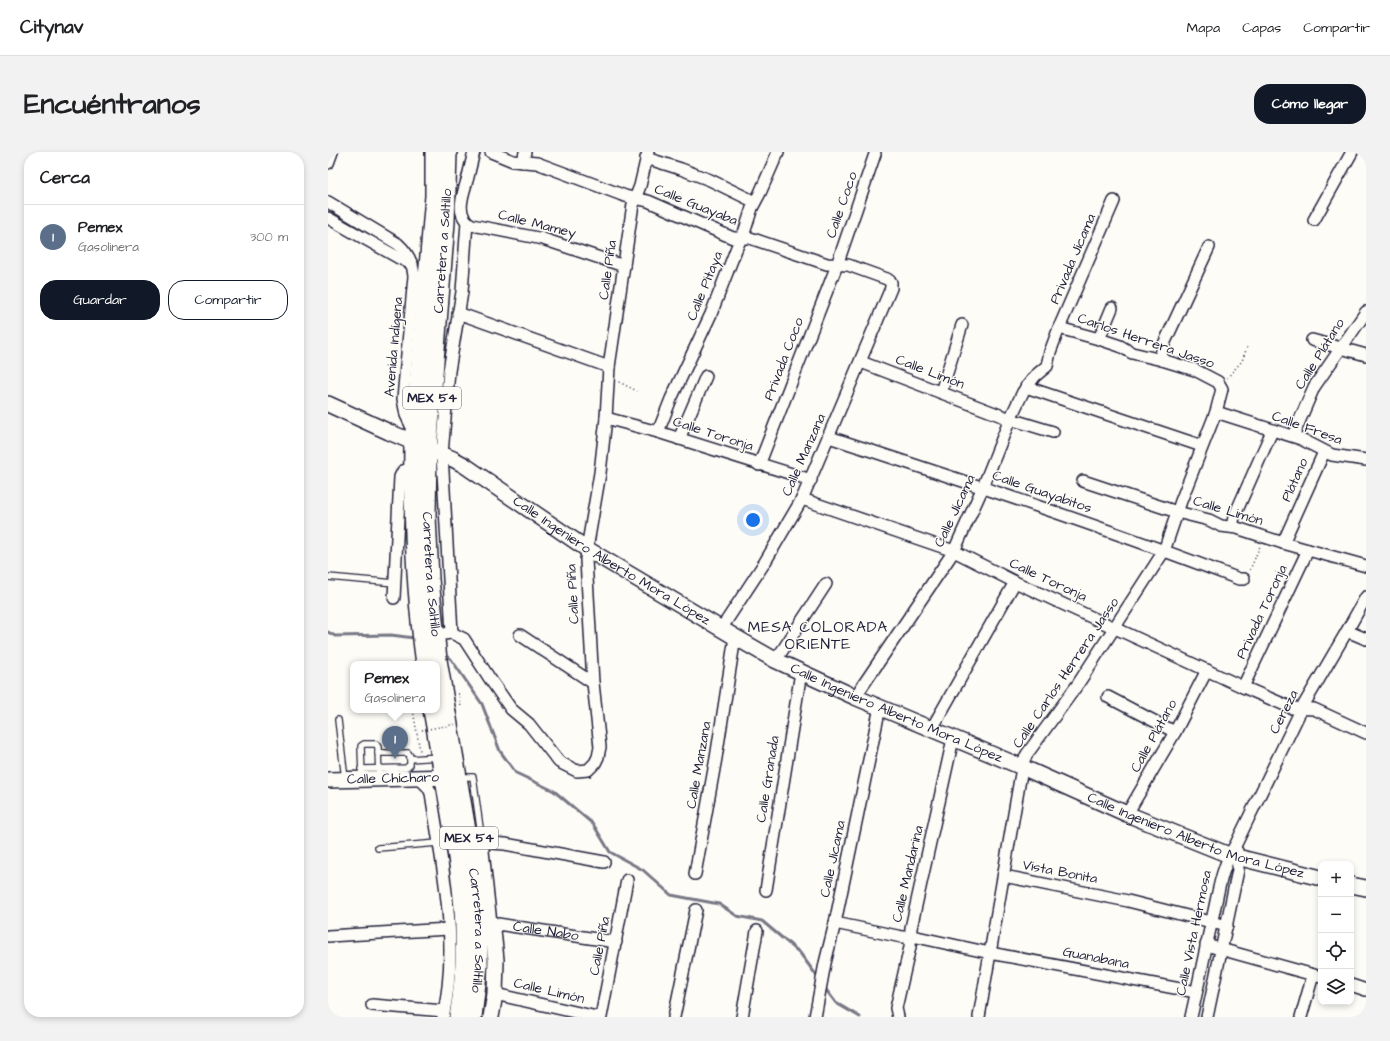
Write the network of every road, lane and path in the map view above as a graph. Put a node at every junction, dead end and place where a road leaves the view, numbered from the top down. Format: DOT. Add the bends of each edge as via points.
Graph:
graph roads {
  1 [pos="332,152"];
  2 [pos="434,152"];
  3 [pos="448,152"];
  4 [pos="474,152"];
  5 [pos="491,152"];
  6 [pos="778,152"];
  7 [pos="1352,152"];
  8 [pos="875,154"];
  9 [pos="647,155"];
  10 [pos="524,157"];
  11 [pos="328,163"];
  12 [pos="455,197"];
  13 [pos="634,198"];
  14 [pos="1114,201"];
  15 [pos="328,202"];
  16 [pos="755,202"];
  17 [pos="328,218"];
  18 [pos="1314,220"];
  19 [pos="467,222"];
  20 [pos="742,238"];
  21 [pos="1209,247"];
  22 [pos="412,264"];
  23 [pos="838,265"];
  24 [pos="624,266"];
  25 [pos="891,282"];
  26 [pos="1112,308"];
  27 [pos="1366,312"];
  28 [pos="458,313"];
  29 [pos="962,325"];
  30 [pos="1059,328"];
  31 [pos="1099,339"];
  32 [pos="1312,340"];
  33 [pos="1248,346"];
  34 [pos="1341,348"];
  35 [pos="1366,355"];
  36 [pos="1162,360"];
  37 [pos="861,362"];
  38 [pos="608,372"];
  39 [pos="706,376"];
  40 [pos="1220,385"];
  41 [pos="1026,387"];
  42 [pos="637,391"];
  43 [pos="941,392"];
  44 [pos="328,404"];
  45 [pos="1216,412"];
  46 [pos="606,418"];
  47 [pos="1010,419"];
  48 [pos="1272,431"];
  49 [pos="658,432"];
  50 [pos="1053,432"];
  51 [pos="1293,436"];
  52 [pos="829,438"];
  53 [pos="679,439"];
  54 [pos="424,444"];
  55 [pos="1202,446"];
  56 [pos="1324,452"];
  57 [pos="1366,460"];
  58 [pos="759,465"];
  59 [pos="413,468"];
  60 [pos="811,480"];
  61 [pos="1083,481"];
  62 [pos="983,487"];
  63 [pos="802,500"];
  64 [pos="1177,512"];
  65 [pos="1232,527"];
  66 [pos="1264,537"];
  67 [pos="1283,543"];
  68 [pos="587,549"];
  69 [pos="1308,550"];
  70 [pos="954,551"];
  71 [pos="1164,551"];
  72 [pos="1366,566"];
  73 [pos="328,577"];
  74 [pos="1244,579"];
  75 [pos="1015,582"];
  76 [pos="395,583"];
  77 [pos="826,584"];
  78 [pos="1366,597"];
  79 [pos="394,598"];
  80 [pos="1115,627"];
  81 [pos="721,629"];
  82 [pos="1347,631"];
  83 [pos="452,633"];
  84 [pos="520,635"];
  85 [pos="735,637"];
  86 [pos="1366,639"];
  87 [pos="430,648"];
  88 [pos="775,660"];
  89 [pos="432,661"];
  90 [pos="1207,670"];
  91 [pos="801,672"];
  92 [pos="593,683"];
  93 [pos="1244,687"];
  94 [pos="855,697"];
  95 [pos="1108,697"];
  96 [pos="880,707"];
  97 [pos="1302,708"];
  98 [pos="440,712"];
  99 [pos="414,713"];
  100 [pos="433,713"];
  101 [pos="338,720"];
  102 [pos="457,724"];
  103 [pos="422,730"];
  104 [pos="931,730"];
  105 [pos="1175,732"];
  106 [pos="1366,733"];
  107 [pos="953,739"];
  108 [pos="378,754"];
  109 [pos="440,756"];
  110 [pos="421,758"];
  111 [pos="410,759"];
  112 [pos="1022,767"];
  113 [pos="362,774"];
  114 [pos="379,774"];
  115 [pos="450,777"];
  116 [pos="420,778"];
  117 [pos="328,780"];
  118 [pos="345,780"];
  119 [pos="1127,814"];
  120 [pos="476,842"];
  121 [pos="438,843"];
  122 [pos="378,848"];
  123 [pos="1234,853"];
  124 [pos="604,862"];
  125 [pos="695,874"];
  126 [pos="1004,876"];
  127 [pos="1318,877"];
  128 [pos="627,880"];
  129 [pos="1354,886"];
  130 [pos="1366,888"];
  131 [pos="766,890"];
  132 [pos="696,910"];
  133 [pos="485,918"];
  134 [pos="1211,922"];
  135 [pos="835,923"];
  136 [pos="1226,926"];
  137 [pos="450,929"];
  138 [pos="756,931"];
  139 [pos="328,936"];
  140 [pos="910,937"];
  141 [pos="616,942"];
  142 [pos="1206,945"];
  143 [pos="1222,949"];
  144 [pos="990,953"];
  145 [pos="1317,976"];
  146 [pos="1354,987"];
  147 [pos="1366,990"];
  148 [pos="1196,992"];
  149 [pos="495,994"];
  150 [pos="372,1005"];
  151 [pos="448,1015"];
  152 [pos="898,1016"];
  153 [pos="473,1017"];
  154 [pos="491,1017"];
  155 [pos="597,1017"];
  156 [pos="601,1017"];
  157 [pos="674,1017"];
  158 [pos="742,1017"];
  159 [pos="815,1017"];
  160 [pos="979,1017"];
  161 [pos="1191,1017"];
  162 [pos="1207,1017"];
  163 [pos="1301,1017"];
  1 -- 11 [label="street"];
  2 -- 54 [label="main road, Carretera a Saltillo / MEX 54"];
  3 -- 12 [label="main road, Carretera a Saltillo / MEX 54"];
  4 -- 12 [label="street"];
  5 -- 10 [label="street, Calle Guayaba" via="513,161"];
  6 -- 16 [label="street, Calle Pitaya"];
  7 -- 18 [label="street"];
  8 -- 23 [label="street, Calle Coco"];
  9 -- 13 [label="street, Calle Piña" via="640,186"];
  9 -- 16 [label="street" via="710,180"];
  10 -- 13 [label="street, Calle Guayaba"];
  12 -- 19 [label="street"];
  12 -- 54 [label="main road, Carretera a Saltillo / MEX 54"];
  13 -- 20 [label="street, Calle Guayaba" via="648,201 733,238"];
  13 -- 24 [label="street, Calle Piña"];
  14 -- 30 [label="street, Privada Jícama"];
  15 -- 22 [label="street, Avenida Indígena" via="398,244"];
  16 -- 20 [label="street, Calle Pitaya"];
  17 -- 22 [label="street"];
  19 -- 24 [label="street, Calle Mamey" via="543,238"];
  19 -- 28 [label="street"];
  20 -- 23 [label="street, Calle Guayaba" via="750,238 827,264"];
  20 -- 49 [label="street, Calle Pitaya"];
  21 -- 36 [label="street" via="1164,344"];
  22 -- 54 [label="street, Avenida Indígena" via="414,276 403,399 406,416"];
  23 -- 25 [label="street, Calle Guayaba" via="848,265"];
  23 -- 58 [label="street, Privada Coco"];
  24 -- 38 [label="street, Calle Piña"];
  25 -- 37 [label="street, Calle Manzana" via="891,288"];
  26 -- 31 [label="street"];
  27 -- 34 [label="street, Calle Plátano"];
  28 -- 38 [label="street"];
  28 -- 54 [label="street" via="449,371"];
  29 -- 43 [label="street"];
  30 -- 31 [label="street, Carlos Herrera Jasso"];
  30 -- 41 [label="street, Calle Jícama" via="1047,366"];
  31 -- 36 [label="street, Carlos Herrera Jasso" via="1132,353"];
  32 -- 34 [label="street"];
  33 -- 40 [label="path" via="1242,361"];
  34 -- 35 [label="street"];
  34 -- 51 [label="street, Calle Plátano" via="1314,387"];
  36 -- 40 [label="street, Carlos Herrera Jasso" via="1195,370 1213,378"];
  37 -- 43 [label="street, Calle Limón"];
  37 -- 52 [label="street, Calle Manzana"];
  38 -- 42 [label="path"];
  38 -- 46 [label="street, Calle Piña"];
  39 -- 53 [label="street"];
  40 -- 45 [label="street, Calle Carlos Herrera Jasso" via="1222,389"];
  41 -- 47 [label="street, Calle Jícama"];
  41 -- 55 [label="street"];
  43 -- 47 [label="street, Calle Limón"];
  44 -- 54 [label="street, Calle Ingeniero Alberto Mora López"];
  45 -- 48 [label="street, Calle Fresa"];
  45 -- 55 [label="street, Calle Carlos Herrera Jasso"];
  46 -- 49 [label="street, Calle Toronja"];
  46 -- 68 [label="street, Calle Piña"];
  47 -- 50 [label="street, Calle Limón"];
  47 -- 62 [label="street, Calle Jícama"];
  48 -- 51 [label="street, Calle Fresa"];
  48 -- 65 [label="street"];
  49 -- 53 [label="street, Calle Toronja"];
  51 -- 56 [label="street, Calle Fresa"];
  52 -- 60 [label="street, Calle Manzana"];
  52 -- 62 [label="street, Calle Guayabitos"];
  53 -- 58 [label="street, Calle Toronja"];
  54 -- 59 [label="main road, Carretera a Saltillo / MEX 54"];
  54 -- 68 [label="street, Calle Ingeniero Alberto Mora López" via="464,465"];
  54 -- 83 [label="street"];
  54 -- 87 [label="main road, Carretera a Saltillo / MEX 54" via="430,579"];
  55 -- 64 [label="street, Calle Carlos Herrera Jasso"];
  56 -- 57 [label="street, Calle Fresa" via="1339,457"];
  56 -- 67 [label="street, Plátano"];
  58 -- 60 [label="street, Calle Toronja"];
  59 -- 76 [label="street" via="403,471 400,477"];
  59 -- 87 [label="main road, Carretera a Saltillo / MEX 54" via="415,548"];
  60 -- 63 [label="street, Calle Manzana"];
  61 -- 64 [label="street, Calle Limón"];
  62 -- 70 [label="street, Calle Jícama"];
  62 -- 71 [label="street, Calle Guayabitos"];
  63 -- 70 [label="street, Calle Toronja"];
  63 -- 81 [label="street, Calle Manzana"];
  64 -- 65 [label="street, Calle Limón"];
  64 -- 71 [label="street, Calle Carlos Herrera Jasso"];
  65 -- 66 [label="street, Calle Limón"];
  66 -- 67 [label="street, Calle Limón"];
  66 -- 74 [label="path"];
  67 -- 69 [label="street, Calle Limón"];
  68 -- 81 [label="street, Calle Ingeniero Alberto Mora López"];
  68 -- 92 [label="street, Calle Piña"];
  69 -- 72 [label="street, Calle Limón"];
  69 -- 93 [label="street, Privada Toronja"];
  70 -- 75 [label="street, Calle Toronja"];
  70 -- 94 [label="street, Calle Jícama"];
  71 -- 74 [label="street, Calle Guayabitos"];
  71 -- 80 [label="street, Calle Carlos Herrera Jasso"];
  73 -- 76 [label="lane"];
  75 -- 80 [label="street, Calle Toronja"];
  75 -- 104 [label="street"];
  76 -- 79 [label="street"];
  77 -- 88 [label="street"];
  78 -- 82 [label="street, Cereza"];
  80 -- 90 [label="street, Calle Toronja"];
  80 -- 112 [label="street, Calle Carlos Herrera Jasso" via="1078,684 1027,754"];
  81 -- 85 [label="street, Calle Ingeniero Alberto Mora López"];
  82 -- 86 [label="street"];
  82 -- 97 [label="street, Cereza"];
  83 -- 87 [label="street"];
  83 -- 92 [label="street, Calle Piña" via="464,639 511,709 529,724 554,757 576,771 584,772 592,767 600,747"];
  84 -- 92 [label="street"];
  85 -- 88 [label="street, Calle Ingeniero Alberto Mora López"];
  85 -- 125 [label="street, Calle Manzana"];
  87 -- 89 [label="main road, Carretera a Saltillo / MEX 54"];
  88 -- 91 [label="street, Calle Ingeniero Alberto Mora López"];
  90 -- 93 [label="street, Calle Toronja"];
  90 -- 105 [label="street, Calle Plátano"];
  91 -- 94 [label="street, Calle Ingeniero Alberto Mora López"];
  91 -- 131 [label="street, Calle Granada"];
  93 -- 97 [label="street, Calle Toronja" via="1292,708"];
  94 -- 96 [label="street, Calle Ingeniero Alberto Mora López"];
  95 -- 105 [label="street"];
  96 -- 104 [label="street, Calle Ingeniero Alberto Mora López"];
  96 -- 135 [label="street, Calle Jícama"];
  97 -- 106 [label="street, Calle Toronja" via="1314,709"];
  97 -- 123 [label="street, Cereza"];
  98 -- 115 [label="main road, Carretera a Saltillo / MEX 54"];
  99 -- 110 [label="path"];
  100 -- 109 [label="main road, Carretera a Saltillo / MEX 54"];
  101 -- 118 [label="lane"];
  102 -- 103 [label="path, bridge"];
  104 -- 107 [label="street, Calle Ingeniero Alberto Mora López"];
  105 -- 119 [label="street, Calle Plátano"];
  107 -- 112 [label="street, Calle Ingeniero Alberto Mora López"];
  107 -- 140 [label="street, Calle Mandarina"];
  108 -- 111 [label="lane" via="406,753"];
  108 -- 113 [label="lane" via="375,743 362,744"];
  108 -- 114 [label="lane"];
  109 -- 110 [label="lane"];
  109 -- 115 [label="main road, Carretera a Saltillo / MEX 54"];
  110 -- 111 [label="lane"];
  111 -- 114 [label="lane" via="408,768"];
  112 -- 119 [label="street, Calle Ingeniero Alberto Mora López"];
  112 -- 126 [label="street, Calle Carlos Herrera Jasso"];
  113 -- 114 [label="street, Calle Chícharo"];
  113 -- 118 [label="street, Calle Chícharo"];
  114 -- 116 [label="street, Calle Chícharo"];
  115 -- 116 [label="street, Calle Chícharo"];
  115 -- 120 [label="main road, Carretera a Saltillo / MEX 54"];
  115 -- 151 [label="main road, Carretera a Saltillo / MEX 54" via="465,929 463,983"];
  116 -- 121 [label="street" via="431,793"];
  117 -- 118 [label="street, Calle Chícharo"];
  119 -- 123 [label="street, Calle Ingeniero Alberto Mora López"];
  120 -- 124 [label="street" via="505,844"];
  120 -- 133 [label="main road, Carretera a Saltillo / MEX 54"];
  121 -- 122 [label="lane"];
  121 -- 137 [label="street"];
  123 -- 127 [label="street, Calle Ingeniero Alberto Mora López"];
  123 -- 134 [label="street, Calle Vista Hermosa" via="1224,867"];
  123 -- 136 [label="street" via="1238,870"];
  126 -- 134 [label="street, Vista Bonita" via="1110,897"];
  126 -- 144 [label="street, Calle Carlos Herrera Jasso"];
  128 -- 141 [label="street, Calle Piña"];
  129 -- 130 [label="street"];
  132 -- 157 [label="street"];
  133 -- 141 [label="street, Calle Nabo"];
  133 -- 149 [label="street" via="493,930 496,960"];
  133 -- 153 [label="main road, Carretera a Saltillo / MEX 54"];
  134 -- 136 [label="street, Vista Bonita"];
  134 -- 142 [label="street, Calle Vista Hermosa"];
  135 -- 140 [label="street, Guanabana"];
  135 -- 159 [label="street, Calle Jícama"];
  136 -- 143 [label="street"];
  137 -- 139 [label="street"];
  137 -- 151 [label="street"];
  138 -- 158 [label="street"];
  140 -- 144 [label="street, Guanabana"];
  140 -- 152 [label="street, Calle Mandarina" via="896,1008"];
  141 -- 156 [label="street, Calle Piña"];
  142 -- 143 [label="street"];
  142 -- 148 [label="street, Calle Vista Hermosa"];
  143 -- 145 [label="street"];
  143 -- 162 [label="street"];
  144 -- 148 [label="street, Guanabana"];
  144 -- 160 [label="street, Calle Carlos Herrera Jasso"];
  145 -- 163 [label="street"];
  146 -- 147 [label="street"];
  148 -- 161 [label="street, Calle Vista Hermosa"];
  149 -- 154 [label="street"];
  149 -- 155 [label="street, Calle Limón"];
  150 -- 151 [label="street"];
}
